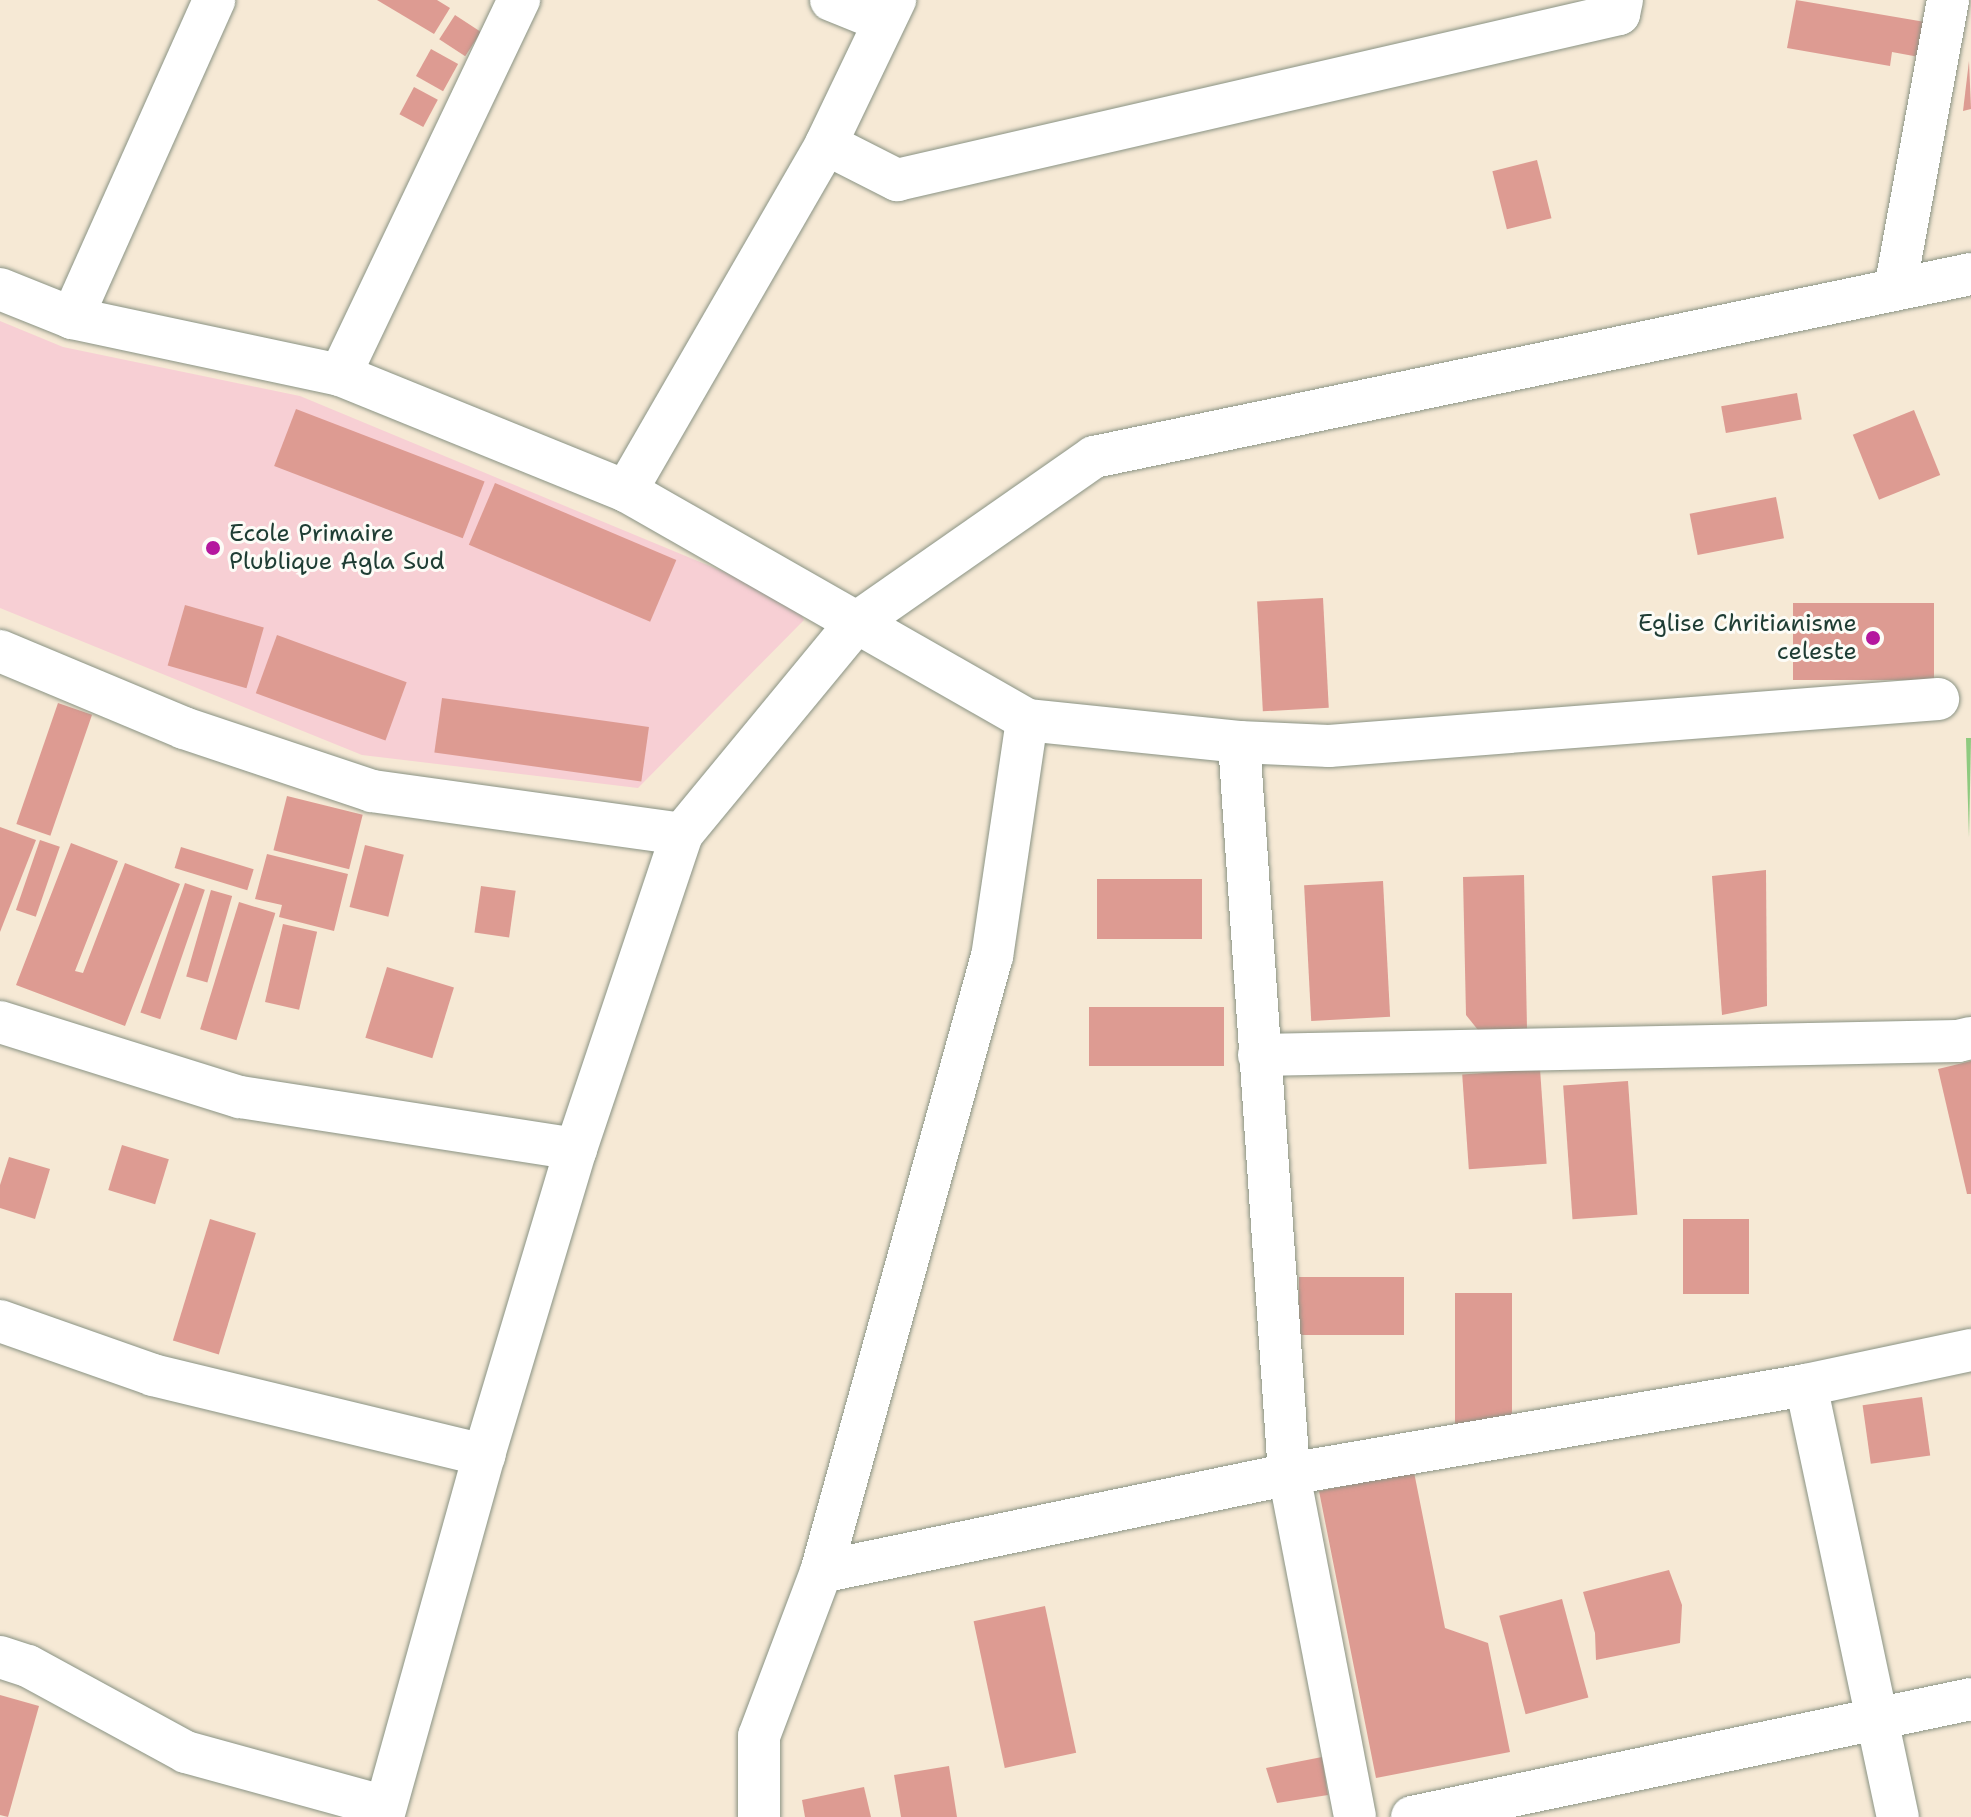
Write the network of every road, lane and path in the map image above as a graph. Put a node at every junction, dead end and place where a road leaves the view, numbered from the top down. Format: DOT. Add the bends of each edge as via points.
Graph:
graph roads {
  1 [pos="214,0"];
  2 [pos="519,0"];
  3 [pos="831,0"];
  4 [pos="1622,0"];
  5 [pos="1948,0"];
  6 [pos="889,11"];
  7 [pos="826,144"];
  8 [pos="1971,274"];
  9 [pos="0,289"];
  10 [pos="1895,289"];
  11 [pos="72,318"];
  12 [pos="340,375"];
  13 [pos="626,491"];
  14 [pos="856,623"];
  15 [pos="0,651"];
  16 [pos="1938,699"];
  17 [pos="1027,720"];
  18 [pos="1239,742"];
  19 [pos="682,834"];
  20 [pos="0,1022"];
  21 [pos="1971,1038"];
  22 [pos="1259,1055"];
  23 [pos="576,1149"];
  24 [pos="0,1321"];
  25 [pos="1971,1350"];
  26 [pos="1806,1385"];
  27 [pos="484,1455"];
  28 [pos="1289,1474"];
  29 [pos="821,1572"];
  30 [pos="0,1657"];
  31 [pos="1971,1699"];
  32 [pos="1879,1719"];
  33 [pos="384,1812"];
  34 [pos="759,1817"];
  35 [pos="1355,1817"];
  36 [pos="1412,1817"];
  37 [pos="1898,1817"];
  1 -- 11 [label="street"];
  2 -- 12 [label="street"];
  3 -- 6 [label="street"];
  4 -- 7 [label="street" via="1619,14 897,180"];
  5 -- 10 [label="street"];
  6 -- 7 [label="street"];
  7 -- 13 [label="street"];
  8 -- 10 [label="street"];
  9 -- 11 [label="street"];
  10 -- 14 [label="street" via="1094,457"];
  11 -- 12 [label="street"];
  12 -- 13 [label="street"];
  13 -- 14 [label="street"];
  14 -- 17 [label="street"];
  14 -- 19 [label="street"];
  15 -- 19 [label="street" via="184,728 372,791"];
  16 -- 18 [label="street" via="1329,746"];
  17 -- 18 [label="street"];
  17 -- 29 [label="street" via="992,956"];
  18 -- 22 [label="street"];
  19 -- 23 [label="street"];
  20 -- 23 [label="street" via="240,1097"];
  21 -- 22 [label="street"];
  22 -- 28 [label="street"];
  23 -- 27 [label="street"];
  24 -- 27 [label="street" via="153,1375"];
  25 -- 26 [label="street"];
  26 -- 28 [label="street"];
  26 -- 32 [label="street"];
  27 -- 33 [label="street"];
  28 -- 29 [label="street"];
  28 -- 35 [label="street"];
  29 -- 34 [label="street" via="759,1736"];
  30 -- 33 [label="street" via="28,1666 186,1752"];
  31 -- 32 [label="street"];
  32 -- 36 [label="street"];
  32 -- 37 [label="street"];
}
